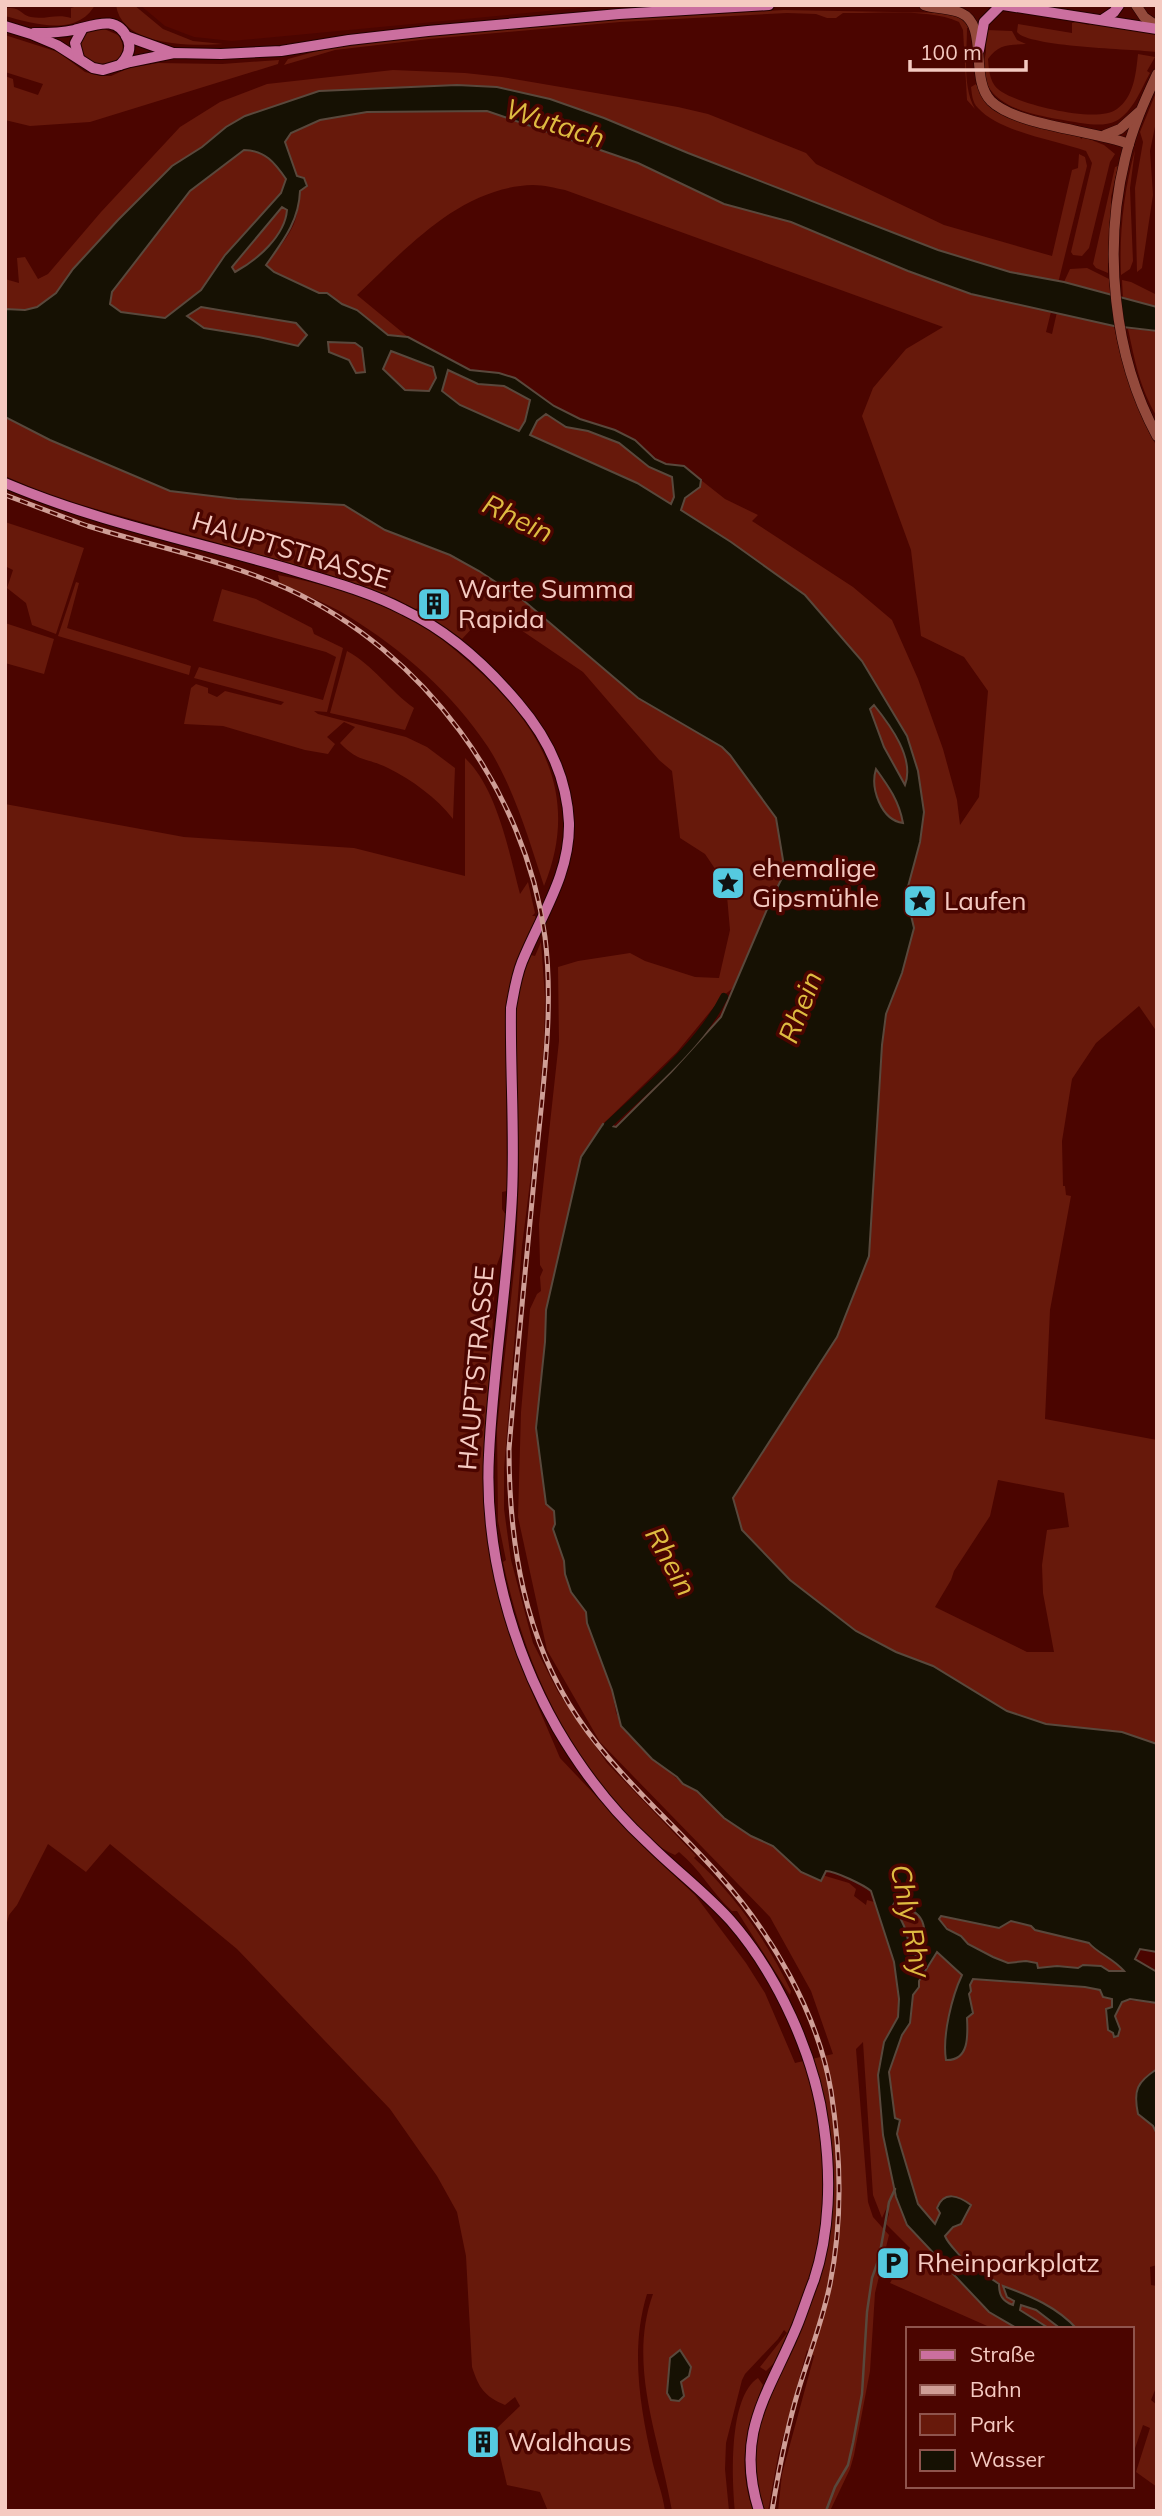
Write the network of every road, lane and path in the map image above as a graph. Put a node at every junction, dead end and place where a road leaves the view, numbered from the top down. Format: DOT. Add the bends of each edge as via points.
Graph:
graph roads {
  1 [pos="769,5"];
  2 [pos="924,5"];
  3 [pos="1002,5"];
  4 [pos="1119,5"];
  5 [pos="1136,5"];
  6 [pos="1012,6"];
  7 [pos="1102,20"];
  8 [pos="5,26"];
  9 [pos="1157,27"];
  10 [pos="83,28"];
  11 [pos="31,34"];
  12 [pos="126,36"];
  13 [pos="979,50"];
  14 [pos="174,54"];
  15 [pos="79,58"];
  16 [pos="120,65"];
  17 [pos="1157,74"];
  18 [pos="1141,111"];
  19 [pos="1105,135"];
  20 [pos="1129,144"];
  21 [pos="1157,436"];
  22 [pos="5,483"];
  23 [pos="759,2511"];
  1 -- 14 [label="main road" via="428,31 281,51"];
  2 -- 13 [label="main road" via="966,16"];
  3 -- 6 [label="main road"];
  3 -- 13 [label="main road" via="984,22"];
  4 -- 7 [label="main road"];
  5 -- 9 [label="main road"];
  6 -- 7 [label="main road"];
  7 -- 9 [label="main road"];
  8 -- 11 [label="main road"];
  10 -- 11 [label="main road"];
  10 -- 12 [label="main road" via="99,22 110,24"];
  10 -- 15 [label="main road" via="75,43"];
  11 -- 15 [label="main road"];
  12 -- 14 [label="main road"];
  12 -- 16 [label="main road" via="129,53"];
  13 -- 19 [label="main road" via="978,72 984,92 999,107"];
  14 -- 16 [label="main road"];
  15 -- 16 [label="main road" via="99,70"];
  17 -- 18 [label="main road"];
  18 -- 19 [label="main road"];
  18 -- 20 [label="main road"];
  19 -- 20 [label="main road"];
  20 -- 21 [label="main road" via="1116,204 1117,302 1128,359"];
  22 -- 23 [label="main road, HAUPTSTRASSE" via="75,510 348,587 405,610 457,645 509,693 545,739 559,770 567,803 568,851 560,880 521,964 511,1008 513,1192 488,1459 494,1542 516,1637 557,1728 620,1814 744,1938 771,1976 814,2080 824,2126 825,2233 796,2327 752,2430 749,2461"];
}
